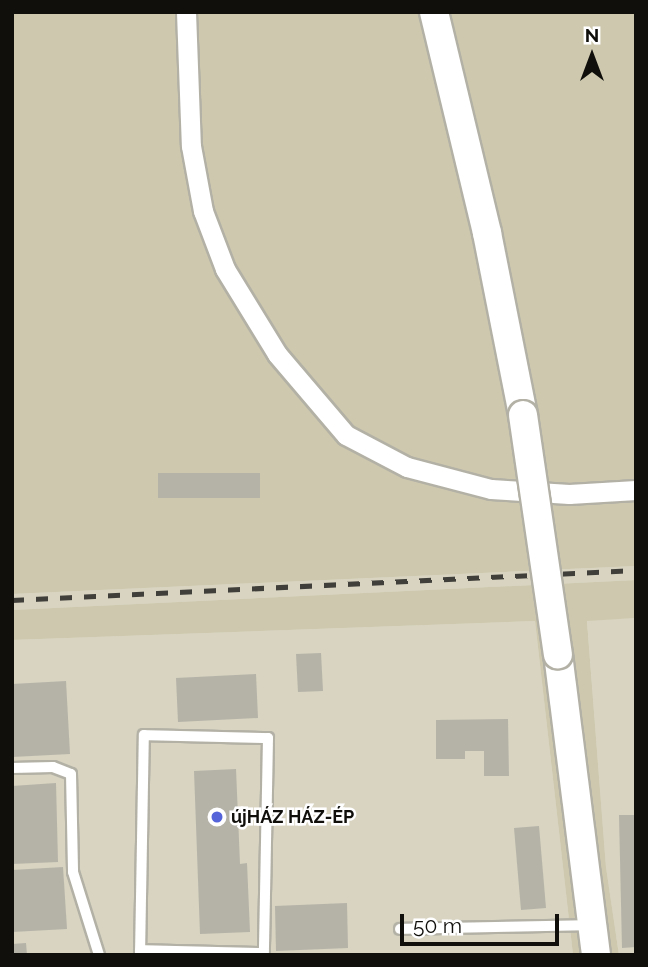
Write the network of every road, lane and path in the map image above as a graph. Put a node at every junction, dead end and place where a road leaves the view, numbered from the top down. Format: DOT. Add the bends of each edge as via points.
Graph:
graph roads {
  1 [pos="186,12"];
  2 [pos="433,12"];
  3 [pos="636,490"];
  4 [pos="12,768"];
  5 [pos="592,925"];
  6 [pos="400,929"];
  7 [pos="140,952"];
  8 [pos="264,954"];
  9 [pos="99,955"];
  10 [pos="596,955"];
  1 -- 3 [label="street" via="191,146 203,211 220,257 277,354 346,435 407,467 491,489 569,494"];
  2 -- 5 [label="main road, bridge" via="487,233 523,415"];
  4 -- 9 [label="lane" via="53,767 71,774 72,872"];
  5 -- 6 [label="lane"];
  5 -- 10 [label="main road"];
  7 -- 8 [label="lane"];
  7 -- 8 [label="lane" via="144,735 268,738"];
}
